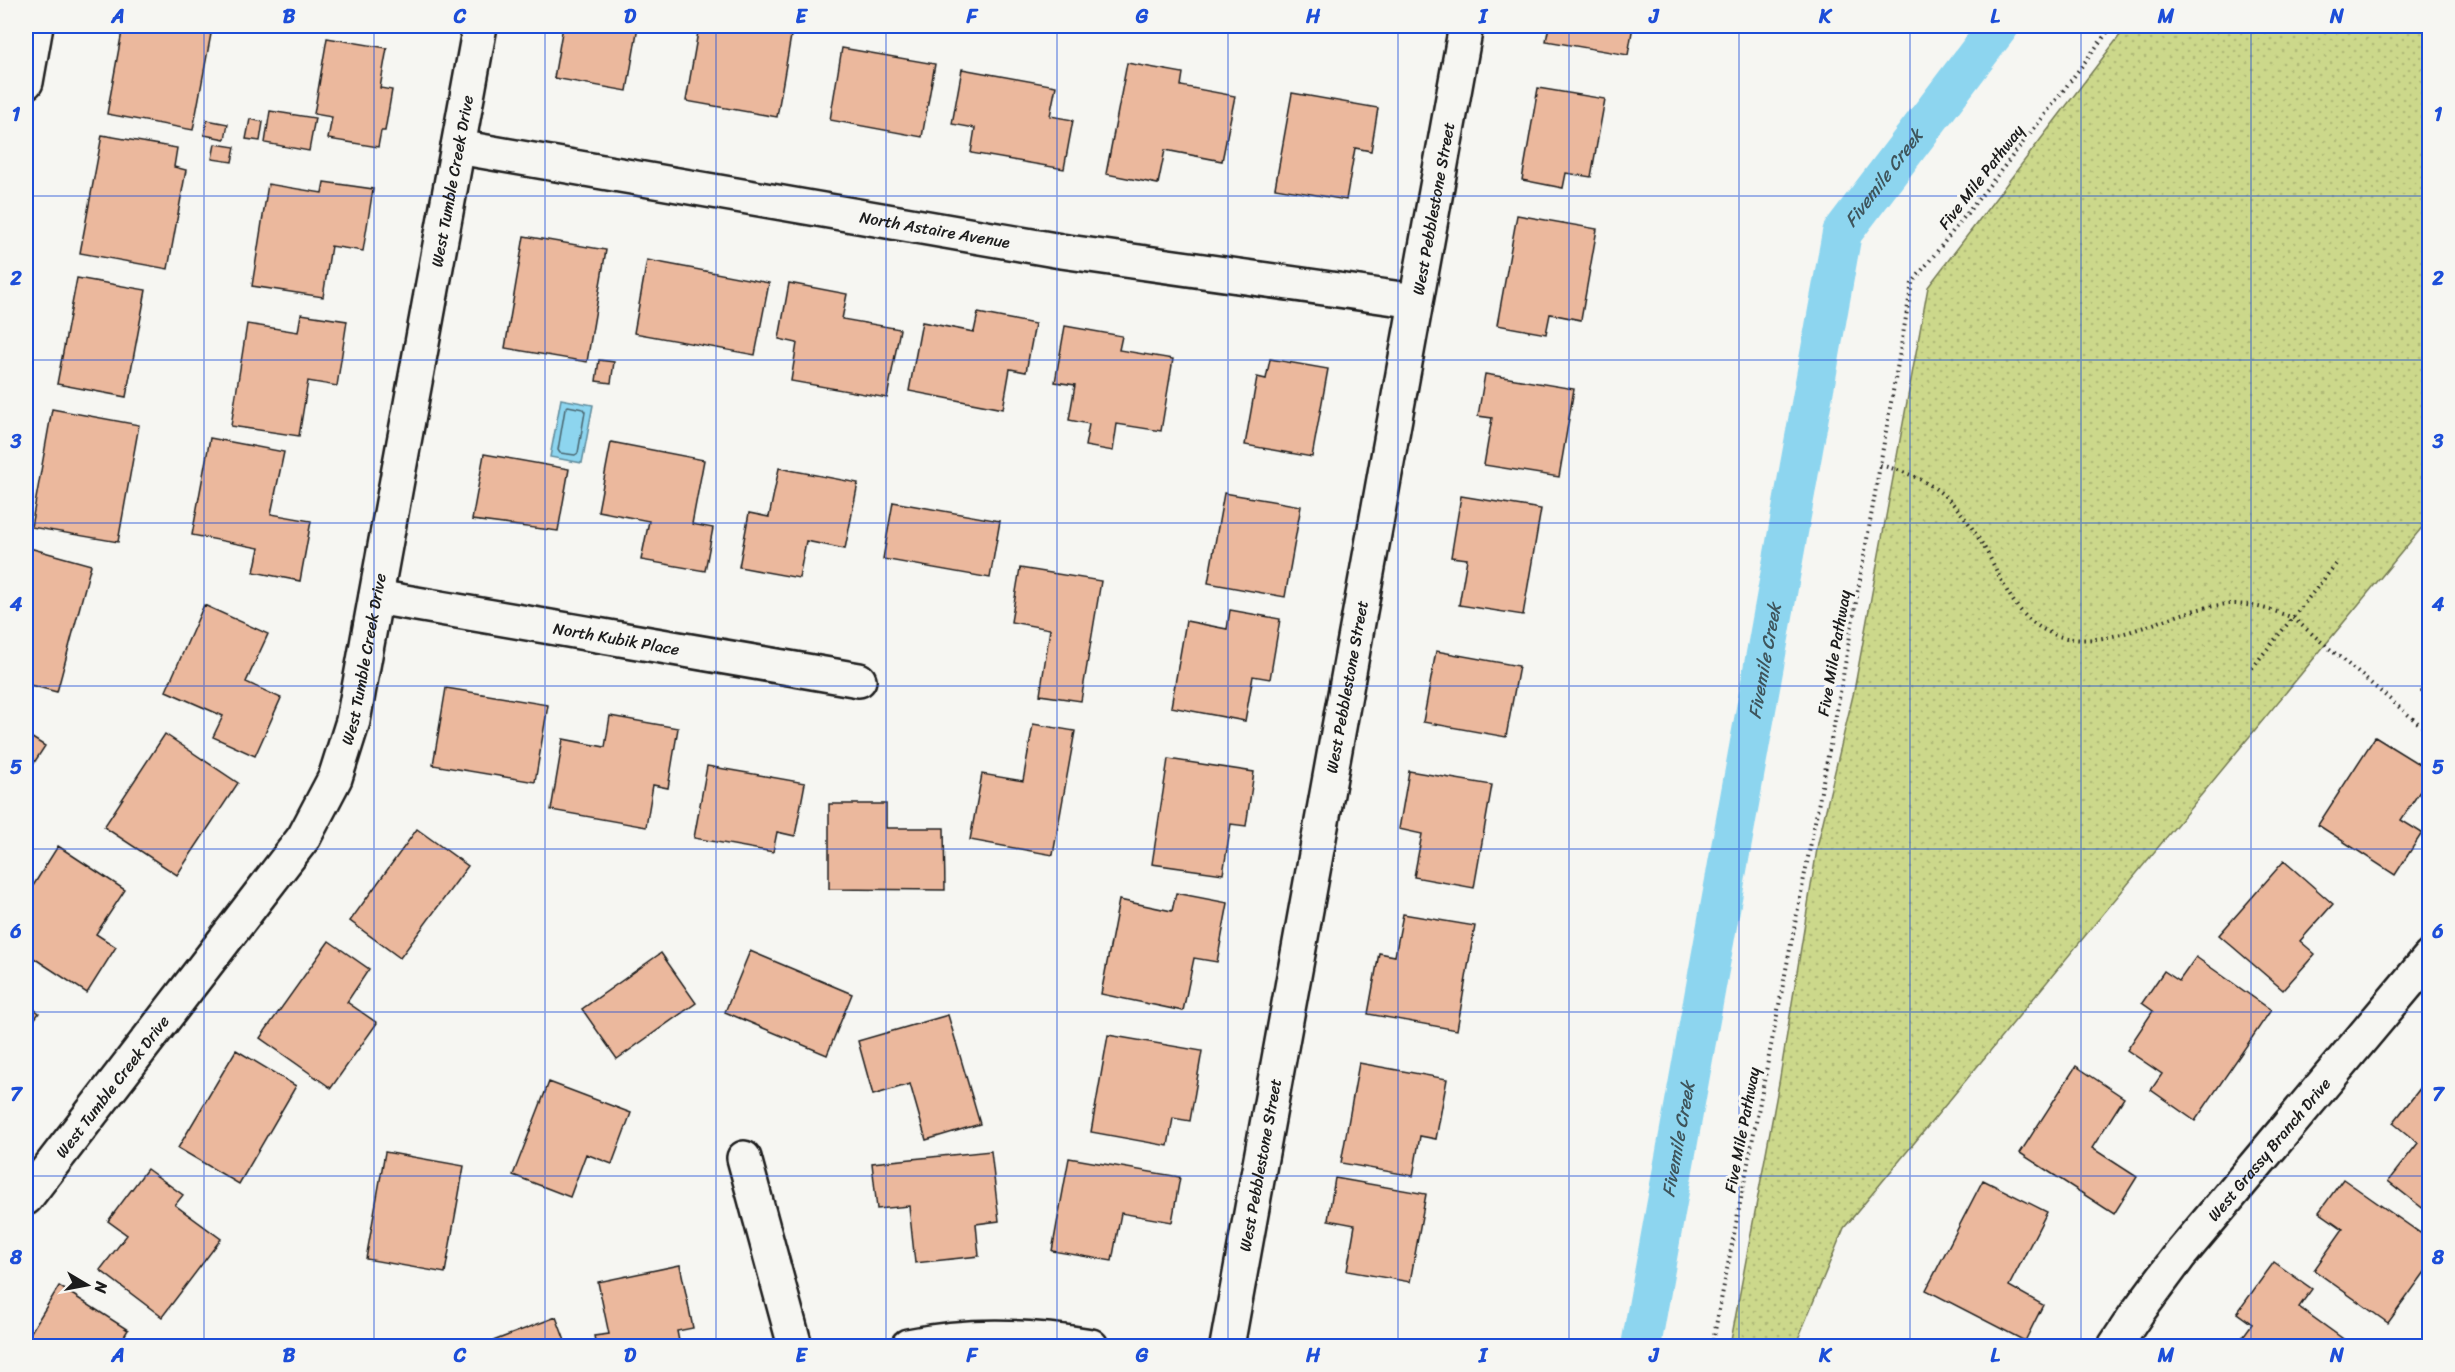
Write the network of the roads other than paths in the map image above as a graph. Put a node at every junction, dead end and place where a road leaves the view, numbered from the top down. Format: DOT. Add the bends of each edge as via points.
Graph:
graph roads {
  1 [pos="36,26"];
  2 [pos="480,26"];
  3 [pos="1466,26"];
  4 [pos="26,82"];
  5 [pos="458,147"];
  6 [pos="1416,301"];
  7 [pos="376,597"];
  8 [pos="859,680"];
  9 [pos="2430,957"];
  10 [pos="744,1158"];
  11 [pos="26,1198"];
  12 [pos="795,1347"];
  13 [pos="908,1347"];
  14 [pos="1091,1347"];
  15 [pos="1227,1347"];
  16 [pos="2115,1347"];
  1 -- 4 [label="street"];
  2 -- 5 [label="street, West Tumble Creek Drive"];
  3 -- 6 [label="street, West Pebblestone Street"];
  5 -- 6 [label="street, North Astaire Avenue" via="1061,251"];
  5 -- 7 [label="street, West Tumble Creek Drive"];
  6 -- 15 [label="street, West Pebblestone Street"];
  7 -- 8 [label="street, North Kubik Place"];
  7 -- 11 [label="street, West Tumble Creek Drive" via="353,721 335,778 304,837"];
  9 -- 16 [label="street, West Grassy Branch Drive" via="2180,1255"];
  10 -- 12 [label="street"];
  13 -- 14 [label="street" via="986,1336 1018,1336"];
}
